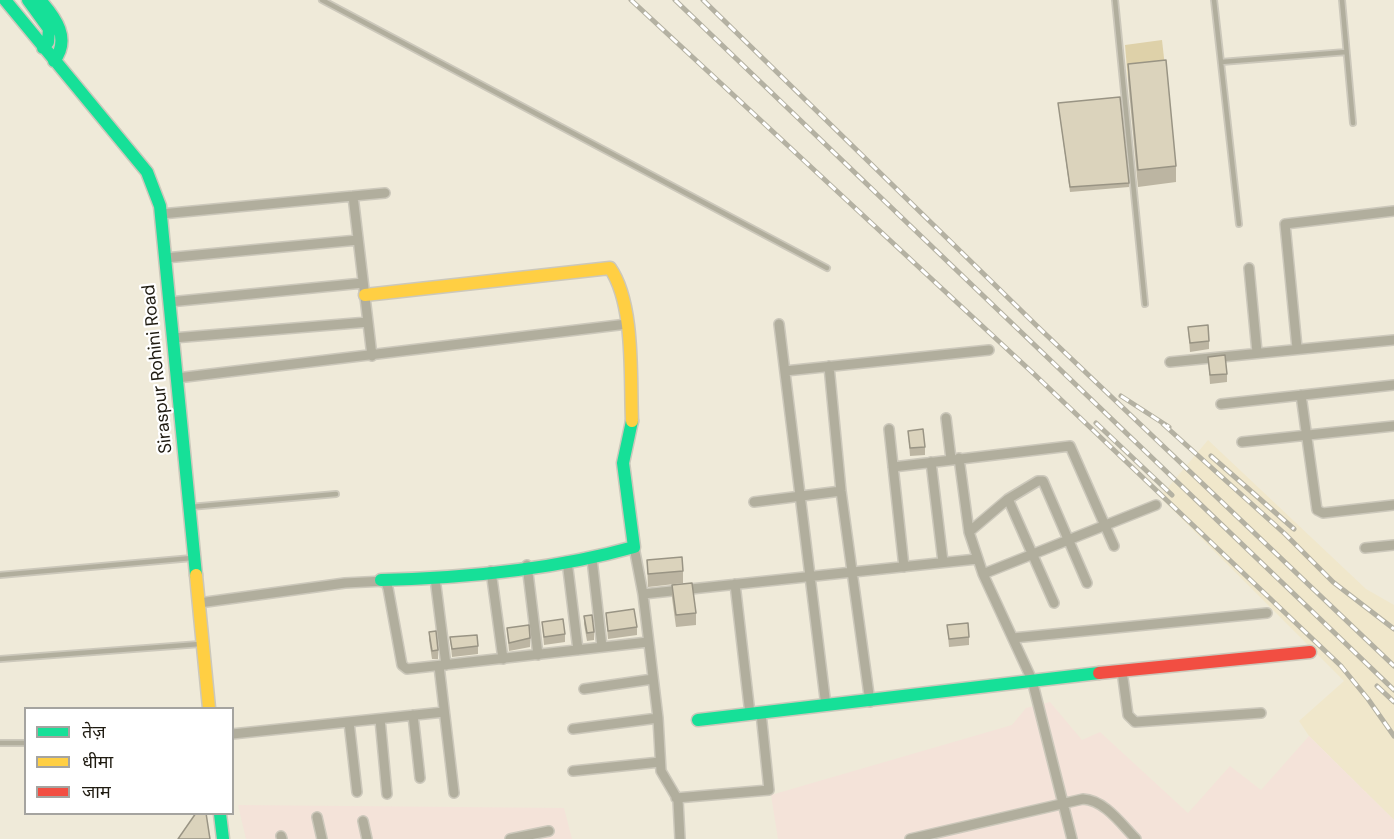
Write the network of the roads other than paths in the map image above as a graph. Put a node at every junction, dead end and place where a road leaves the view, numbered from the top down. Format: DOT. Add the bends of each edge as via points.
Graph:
graph roads {
  1 [pos="5,0"];
  2 [pos="28,0"];
  3 [pos="40,0"];
  4 [pos="322,0"];
  5 [pos="1115,0"];
  6 [pos="1214,0"];
  7 [pos="1342,0"];
  8 [pos="43,48"];
  9 [pos="1346,52"];
  10 [pos="54,61"];
  11 [pos="1221,62"];
  12 [pos="1353,123"];
  13 [pos="385,193"];
  14 [pos="353,196"];
  15 [pos="1394,211"];
  16 [pos="161,214"];
  17 [pos="1239,224"];
  18 [pos="358,240"];
  19 [pos="165,258"];
  20 [pos="827,268"];
  21 [pos="1249,268"];
  22 [pos="364,289"];
  23 [pos="169,302"];
  24 [pos="1144,304"];
  25 [pos="368,322"];
  26 [pos="627,324"];
  27 [pos="779,324"];
  28 [pos="173,338"];
  29 [pos="1394,340"];
  30 [pos="1297,348"];
  31 [pos="989,350"];
  32 [pos="1257,352"];
  33 [pos="372,356"];
  34 [pos="1170,362"];
  35 [pos="830,366"];
  36 [pos="785,371"];
  37 [pos="177,378"];
  38 [pos="1394,385"];
  39 [pos="1301,395"];
  40 [pos="1221,404"];
  41 [pos="946,418"];
  42 [pos="1394,426"];
  43 [pos="889,429"];
  44 [pos="1305,435"];
  45 [pos="1242,442"];
  46 [pos="955,459"];
  47 [pos="931,462"];
  48 [pos="893,467"];
  49 [pos="842,491"];
  50 [pos="336,494"];
  51 [pos="800,496"];
  52 [pos="1008,499"];
  53 [pos="754,502"];
  54 [pos="1156,505"];
  55 [pos="1394,505"];
  56 [pos="190,507"];
  57 [pos="1106,525"];
  58 [pos="969,532"];
  59 [pos="1069,540"];
  60 [pos="1394,545"];
  61 [pos="1114,546"];
  62 [pos="634,547"];
  63 [pos="1365,548"];
  64 [pos="1033,555"];
  65 [pos="195,558"];
  66 [pos="592,559"];
  67 [pos="977,559"];
  68 [pos="567,561"];
  69 [pos="943,562"];
  70 [pos="527,565"];
  71 [pos="904,567"];
  72 [pos="491,571"];
  73 [pos="852,572"];
  74 [pos="983,574"];
  75 [pos="0,575"];
  76 [pos="810,576"];
  77 [pos="435,578"];
  78 [pos="381,580"];
  79 [pos="1087,583"];
  80 [pos="735,584"];
  81 [pos="643,594"];
  82 [pos="199,603"];
  83 [pos="1054,603"];
  84 [pos="1268,614"];
  85 [pos="1013,639"];
  86 [pos="648,642"];
  87 [pos="203,644"];
  88 [pos="602,648"];
  89 [pos="578,650"];
  90 [pos="1310,651"];
  91 [pos="538,655"];
  92 [pos="0,659"];
  93 [pos="502,659"];
  94 [pos="442,665"];
  95 [pos="1122,670"];
  96 [pos="653,679"];
  97 [pos="1032,680"];
  98 [pos="584,689"];
  99 [pos="870,702"];
  100 [pos="826,706"];
  101 [pos="209,707"];
  102 [pos="444,712"];
  103 [pos="1261,713"];
  104 [pos="755,714"];
  105 [pos="413,715"];
  106 [pos="380,718"];
  107 [pos="658,718"];
  108 [pos="698,720"];
  109 [pos="349,722"];
  110 [pos="573,729"];
  111 [pos="234,734"];
  112 [pos="0,743"];
  113 [pos="24,743"];
  114 [pos="660,762"];
  115 [pos="573,771"];
  116 [pos="420,778"];
  117 [pos="357,792"];
  118 [pos="454,793"];
  119 [pos="387,794"];
  120 [pos="676,798"];
  121 [pos="1063,803"];
  122 [pos="220,815"];
  123 [pos="317,817"];
  124 [pos="363,820"];
  125 [pos="549,831"];
  126 [pos="925,837"];
  127 [pos="223,839"];
  128 [pos="322,839"];
  129 [pos="367,839"];
  130 [pos="510,839"];
  131 [pos="680,839"];
  132 [pos="910,839"];
  133 [pos="1072,839"];
  134 [pos="1136,839"];
  1 -- 8 [label="street, Siraspur Rohini Road"];
  2 -- 8 [label="street" via="46,19 50,30 50,40"];
  3 -- 10 [label="street" via="56,19 62,37 62,51"];
  4 -- 20 [label="lane"];
  5 -- 24 [label="lane"];
  6 -- 11 [label="lane"];
  7 -- 9 [label="lane"];
  8 -- 10 [label="street, Siraspur Rohini Road"];
  9 -- 11 [label="lane"];
  9 -- 12 [label="lane"];
  10 -- 16 [label="street, Siraspur Rohini Road" via="147,172"];
  11 -- 17 [label="lane"];
  13 -- 14 [label="street"];
  14 -- 16 [label="street"];
  14 -- 18 [label="street"];
  15 -- 30 [label="street" via="1285,224"];
  16 -- 19 [label="street, Siraspur Rohini Road"];
  18 -- 19 [label="street"];
  18 -- 22 [label="street"];
  19 -- 23 [label="street, Siraspur Rohini Road"];
  21 -- 32 [label="street"];
  22 -- 23 [label="street"];
  22 -- 25 [label="street"];
  22 -- 26 [label="street" via="610,268 617,278"];
  23 -- 28 [label="street, Siraspur Rohini Road"];
  25 -- 28 [label="street"];
  25 -- 33 [label="street"];
  26 -- 33 [label="street"];
  26 -- 62 [label="street" via="632,428 623,463"];
  27 -- 36 [label="street"];
  28 -- 37 [label="street, Siraspur Rohini Road"];
  29 -- 30 [label="street"];
  30 -- 32 [label="street"];
  31 -- 35 [label="street"];
  32 -- 34 [label="street"];
  33 -- 37 [label="street"];
  35 -- 36 [label="street"];
  35 -- 49 [label="street"];
  36 -- 51 [label="street"];
  37 -- 56 [label="street, Siraspur Rohini Road"];
  38 -- 39 [label="street"];
  39 -- 40 [label="street"];
  39 -- 44 [label="street"];
  41 -- 46 [label="street"];
  42 -- 44 [label="street"];
  43 -- 48 [label="street"];
  44 -- 45 [label="street"];
  44 -- 55 [label="street" via="1317,510 1323,513"];
  46 -- 47 [label="street"];
  46 -- 57 [label="street" via="1070,446"];
  46 -- 58 [label="street"];
  47 -- 48 [label="street"];
  47 -- 69 [label="street"];
  48 -- 71 [label="street"];
  49 -- 51 [label="street"];
  49 -- 73 [label="street"];
  50 -- 56 [label="lane"];
  51 -- 53 [label="street"];
  51 -- 76 [label="street"];
  52 -- 58 [label="street"];
  52 -- 59 [label="street" via="1043,481"];
  52 -- 64 [label="street"];
  54 -- 57 [label="street"];
  56 -- 65 [label="street, Siraspur Rohini Road"];
  57 -- 59 [label="street"];
  57 -- 61 [label="street"];
  58 -- 67 [label="street"];
  59 -- 64 [label="street"];
  59 -- 79 [label="street"];
  60 -- 63 [label="street"];
  62 -- 66 [label="street"];
  62 -- 81 [label="street"];
  64 -- 74 [label="street"];
  64 -- 83 [label="street"];
  65 -- 75 [label="lane"];
  65 -- 82 [label="street, Siraspur Rohini Road"];
  66 -- 68 [label="street"];
  66 -- 88 [label="street"];
  67 -- 69 [label="street"];
  67 -- 74 [label="street"];
  68 -- 70 [label="street"];
  68 -- 89 [label="street"];
  69 -- 71 [label="street"];
  70 -- 72 [label="street"];
  70 -- 91 [label="street"];
  71 -- 73 [label="street"];
  72 -- 77 [label="street"];
  72 -- 93 [label="street"];
  73 -- 76 [label="street"];
  73 -- 99 [label="street"];
  74 -- 85 [label="street"];
  76 -- 80 [label="street"];
  76 -- 100 [label="street"];
  77 -- 78 [label="street"];
  77 -- 94 [label="street"];
  78 -- 82 [label="street"];
  78 -- 94 [label="street" via="388,588 403,668"];
  80 -- 81 [label="street"];
  80 -- 104 [label="street"];
  81 -- 86 [label="street"];
  82 -- 87 [label="street, Siraspur Rohini Road"];
  84 -- 85 [label="street"];
  85 -- 97 [label="street"];
  86 -- 88 [label="street"];
  86 -- 96 [label="street"];
  87 -- 92 [label="lane"];
  87 -- 101 [label="street, Siraspur Rohini Road"];
  88 -- 89 [label="street"];
  89 -- 91 [label="street"];
  90 -- 95 [label="street"];
  91 -- 93 [label="street"];
  93 -- 94 [label="street"];
  94 -- 102 [label="street"];
  95 -- 97 [label="street"];
  95 -- 103 [label="street" via="1128,715 1135,722"];
  96 -- 98 [label="street"];
  96 -- 107 [label="street"];
  97 -- 99 [label="street"];
  97 -- 121 [label="street"];
  99 -- 100 [label="street"];
  100 -- 104 [label="street"];
  102 -- 105 [label="street"];
  102 -- 118 [label="street"];
  104 -- 108 [label="street"];
  104 -- 120 [label="street" via="768,791"];
  105 -- 106 [label="street"];
  105 -- 116 [label="street"];
  106 -- 109 [label="street"];
  106 -- 119 [label="street"];
  107 -- 110 [label="street"];
  107 -- 114 [label="street"];
  109 -- 111 [label="street"];
  109 -- 117 [label="street"];
  112 -- 113 [label="lane"];
  114 -- 115 [label="street"];
  114 -- 120 [label="street" via="661,775"];
  120 -- 131 [label="street"];
  121 -- 126 [label="street"];
  121 -- 133 [label="street"];
  121 -- 134 [label="street" via="1083,799 1097,802"];
  122 -- 127 [label="street"];
  123 -- 128 [label="street"];
  124 -- 129 [label="street"];
  125 -- 130 [label="street"];
  126 -- 132 [label="street"];
}
